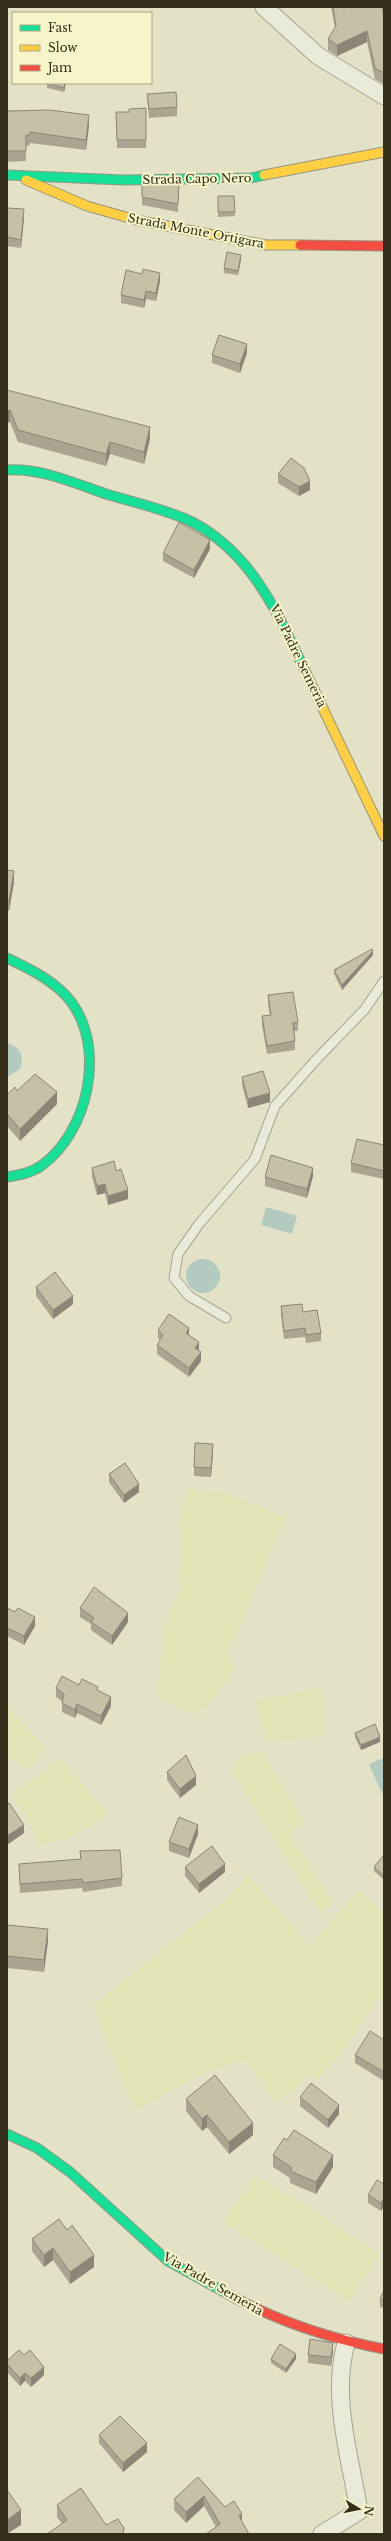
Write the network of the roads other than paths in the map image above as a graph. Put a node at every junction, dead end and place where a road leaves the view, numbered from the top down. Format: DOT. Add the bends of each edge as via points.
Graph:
graph roads {
  1 [pos="264,7"];
  2 [pos="384,96"];
  3 [pos="384,152"];
  4 [pos="11,176"];
  5 [pos="384,246"];
  6 [pos="7,470"];
  7 [pos="384,836"];
  8 [pos="7,958"];
  9 [pos="384,981"];
  10 [pos="7,1177"];
  11 [pos="226,1318"];
  12 [pos="7,2134"];
  13 [pos="346,2343"];
  14 [pos="384,2349"];
  15 [pos="322,2534"];
  1 -- 2 [label="street" via="318,56"];
  3 -- 4 [label="main road, Strada Capo Nero" via="251,178 193,181"];
  4 -- 5 [label="main road, Strada Monte Ortigara" via="87,206 136,220 266,245"];
  6 -- 7 [label="main road, Via Padre Semeria" via="24,469 56,477 170,514 192,522 232,550 258,580 277,611"];
  8 -- 10 [label="main road" via="36,971 73,1003 85,1032 89,1071 85,1096 71,1134 50,1159 20,1176"];
  9 -- 11 [label="lane" via="365,1009 275,1106 255,1160 199,1224 178,1254 174,1278 189,1296"];
  12 -- 13 [label="main road, Via Padre Semeria" via="37,2148 57,2162 164,2258 261,2313"];
  13 -- 14 [label="main road, Via Padre Semeria"];
  13 -- 15 [label="street" via="340,2366 340,2402 360,2511"];
}
